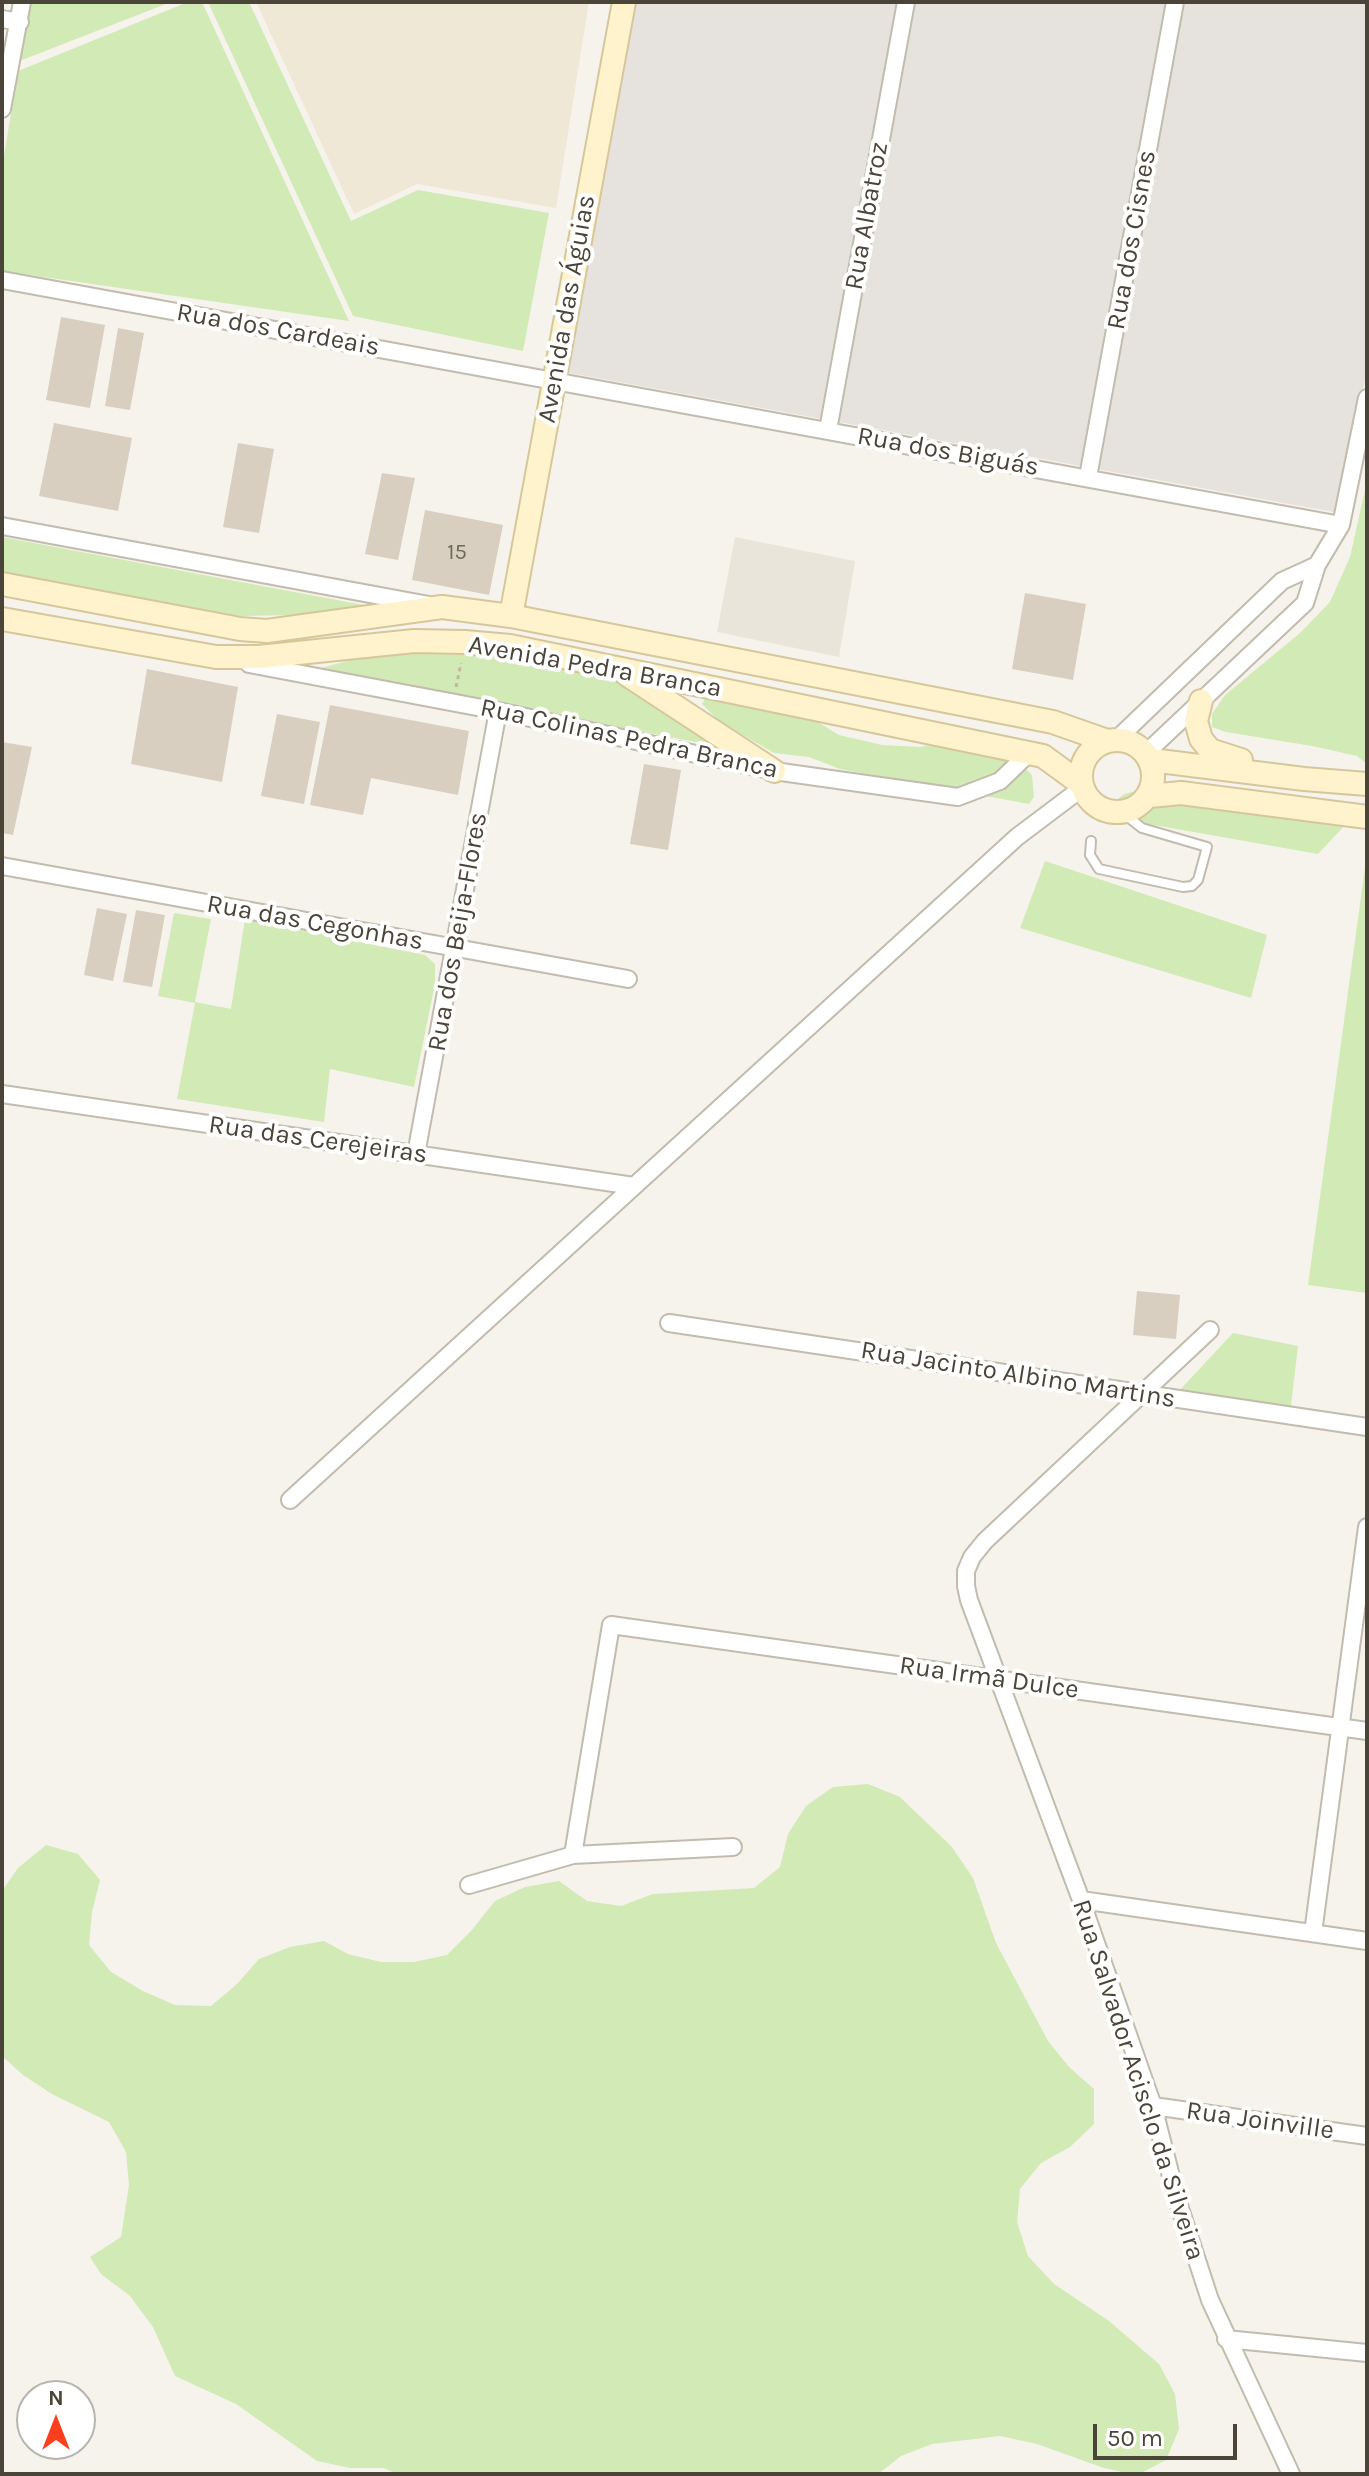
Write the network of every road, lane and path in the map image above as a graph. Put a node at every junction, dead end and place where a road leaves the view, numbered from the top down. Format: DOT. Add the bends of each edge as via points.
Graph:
graph roads {
  1 [pos="22,2"];
  2 [pos="624,2"];
  3 [pos="906,2"];
  4 [pos="1175,2"];
  5 [pos="2,19"];
  6 [pos="20,22"];
  7 [pos="2,109"];
  8 [pos="2,280"];
  9 [pos="554,379"];
  10 [pos="1367,398"];
  11 [pos="828,430"];
  12 [pos="1088,477"];
  13 [pos="1341,525"];
  14 [pos="2,526"];
  15 [pos="1317,565"];
  16 [pos="2,584"];
  17 [pos="442,607"];
  18 [pos="511,616"];
  19 [pos="2,619"];
  20 [pos="216,657"];
  21 [pos="615,667"];
  22 [pos="1201,701"];
  23 [pos="498,711"];
  24 [pos="1111,741"];
  25 [pos="1029,753"];
  26 [pos="1148,757"];
  27 [pos="774,771"];
  28 [pos="1304,779"];
  29 [pos="1367,784"];
  30 [pos="1081,785"];
  31 [pos="1150,796"];
  32 [pos="1123,813"];
  33 [pos="1367,817"];
  34 [pos="1091,841"];
  35 [pos="2,866"];
  36 [pos="455,948"];
  37 [pos="628,979"];
  38 [pos="2,1094"];
  39 [pos="416,1154"];
  40 [pos="634,1186"];
  41 [pos="669,1323"];
  42 [pos="1210,1330"];
  43 [pos="1144,1394"];
  44 [pos="1367,1427"];
  45 [pos="290,1500"];
  46 [pos="1367,1527"];
  47 [pos="998,1680"];
  48 [pos="1340,1727"];
  49 [pos="1367,1731"];
  50 [pos="733,1847"];
  51 [pos="573,1855"];
  52 [pos="469,1885"];
  53 [pos="1081,1900"];
  54 [pos="1313,1933"];
  55 [pos="1367,1941"];
  56 [pos="1153,2106"];
  57 [pos="1367,2136"];
  58 [pos="1226,2339"];
  59 [pos="1367,2353"];
  60 [pos="1291,2474"];
  1 -- 6 [label="street"];
  2 -- 9 [label="main road, Avenida das Águias"];
  3 -- 11 [label="street, Rua Albatroz"];
  4 -- 12 [label="street, Rua dos Cisnes"];
  5 -- 6 [label="street"];
  6 -- 7 [label="street"];
  8 -- 9 [label="street, Rua dos Cardeais"];
  9 -- 11 [label="street, Rua dos Biguás"];
  9 -- 18 [label="main road, Avenida das Águias"];
  10 -- 13 [label="street"];
  11 -- 12 [label="street, Rua dos Biguás"];
  12 -- 13 [label="street, Rua dos Biguás"];
  13 -- 15 [label="street"];
  14 -- 17 [label="street, Avenida Pedra Branca"];
  15 -- 22 [label="street" via="1305,603"];
  15 -- 24 [label="street" via="1282,581"];
  16 -- 17 [label="main road, Avenida Pedra Branca" via="267,631"];
  17 -- 18 [label="main road, Avenida Pedra Branca"];
  18 -- 24 [label="main road, Avenida Pedra Branca" via="1053,722"];
  19 -- 20 [label="main road, Avenida Pedra Branca"];
  20 -- 21 [label="main road, Avenida Pedra Branca" via="414,641 465,642"];
  20 -- 23 [label="street, Rua Colinas Pedra Branca"];
  21 -- 25 [label="main road, Avenida Pedra Branca"];
  21 -- 27 [label="main road"];
  22 -- 26 [label="street"];
  22 -- 28 [label="main road" via="1196,721 1210,750"];
  23 -- 27 [label="street, Rua Colinas Pedra Branca"];
  23 -- 36 [label="street, Rua dos Beija-Flores"];
  24 -- 26 [label="main road" via="1135,744"];
  24 -- 30 [label="main road" via="1092,750 1081,770"];
  25 -- 27 [label="street, Rua Colinas Pedra Branca" via="1000,781 958,797"];
  25 -- 30 [label="main road, Avenida Pedra Branca" via="1043,756"];
  26 -- 28 [label="main road"];
  26 -- 31 [label="main road" via="1154,783"];
  28 -- 29 [label="main road"];
  30 -- 32 [label="main road" via="1100,809"];
  30 -- 40 [label="street" via="1017,837"];
  31 -- 32 [label="main road"];
  31 -- 33 [label="main road" via="1181,793"];
  32 -- 34 [label="lane" via="1142,828 1207,847 1198,880 1183,887 1099,869 1090,855"];
  35 -- 36 [label="street, Rua das Cegonhas"];
  36 -- 37 [label="street, Rua das Cegonhas"];
  36 -- 39 [label="street, Rua dos Beija-Flores"];
  38 -- 39 [label="street, Rua das Cerejeiras"];
  39 -- 40 [label="street, Rua das Cerejeiras"];
  40 -- 45 [label="street"];
  41 -- 43 [label="street, Rua Jacinto Albino Martins"];
  42 -- 43 [label="street, Rua Salvador Acisclo da Silveira"];
  43 -- 44 [label="street, Rua Jacinto Albino Martins"];
  43 -- 47 [label="street, Rua Salvador Acisclo da Silveira" via="972,1557 966,1571 969,1600"];
  46 -- 48 [label="street"];
  47 -- 48 [label="street, Rua Irmã Dulce"];
  47 -- 51 [label="street, Rua Irmã Dulce" via="611,1625"];
  47 -- 53 [label="street, Rua Salvador Acisclo da Silveira"];
  48 -- 49 [label="street, Rua Irmã Dulce"];
  48 -- 54 [label="street"];
  50 -- 51 [label="street"];
  51 -- 52 [label="street"];
  53 -- 54 [label="street"];
  53 -- 56 [label="street, Rua Salvador Acisclo da Silveira"];
  54 -- 55 [label="street"];
  56 -- 57 [label="street, Rua Joinville"];
  56 -- 58 [label="street, Rua Salvador Acisclo da Silveira" via="1195,2257"];
  58 -- 59 [label="street"];
  58 -- 60 [label="street, Rua Salvador Acisclo da Silveira"];
}
